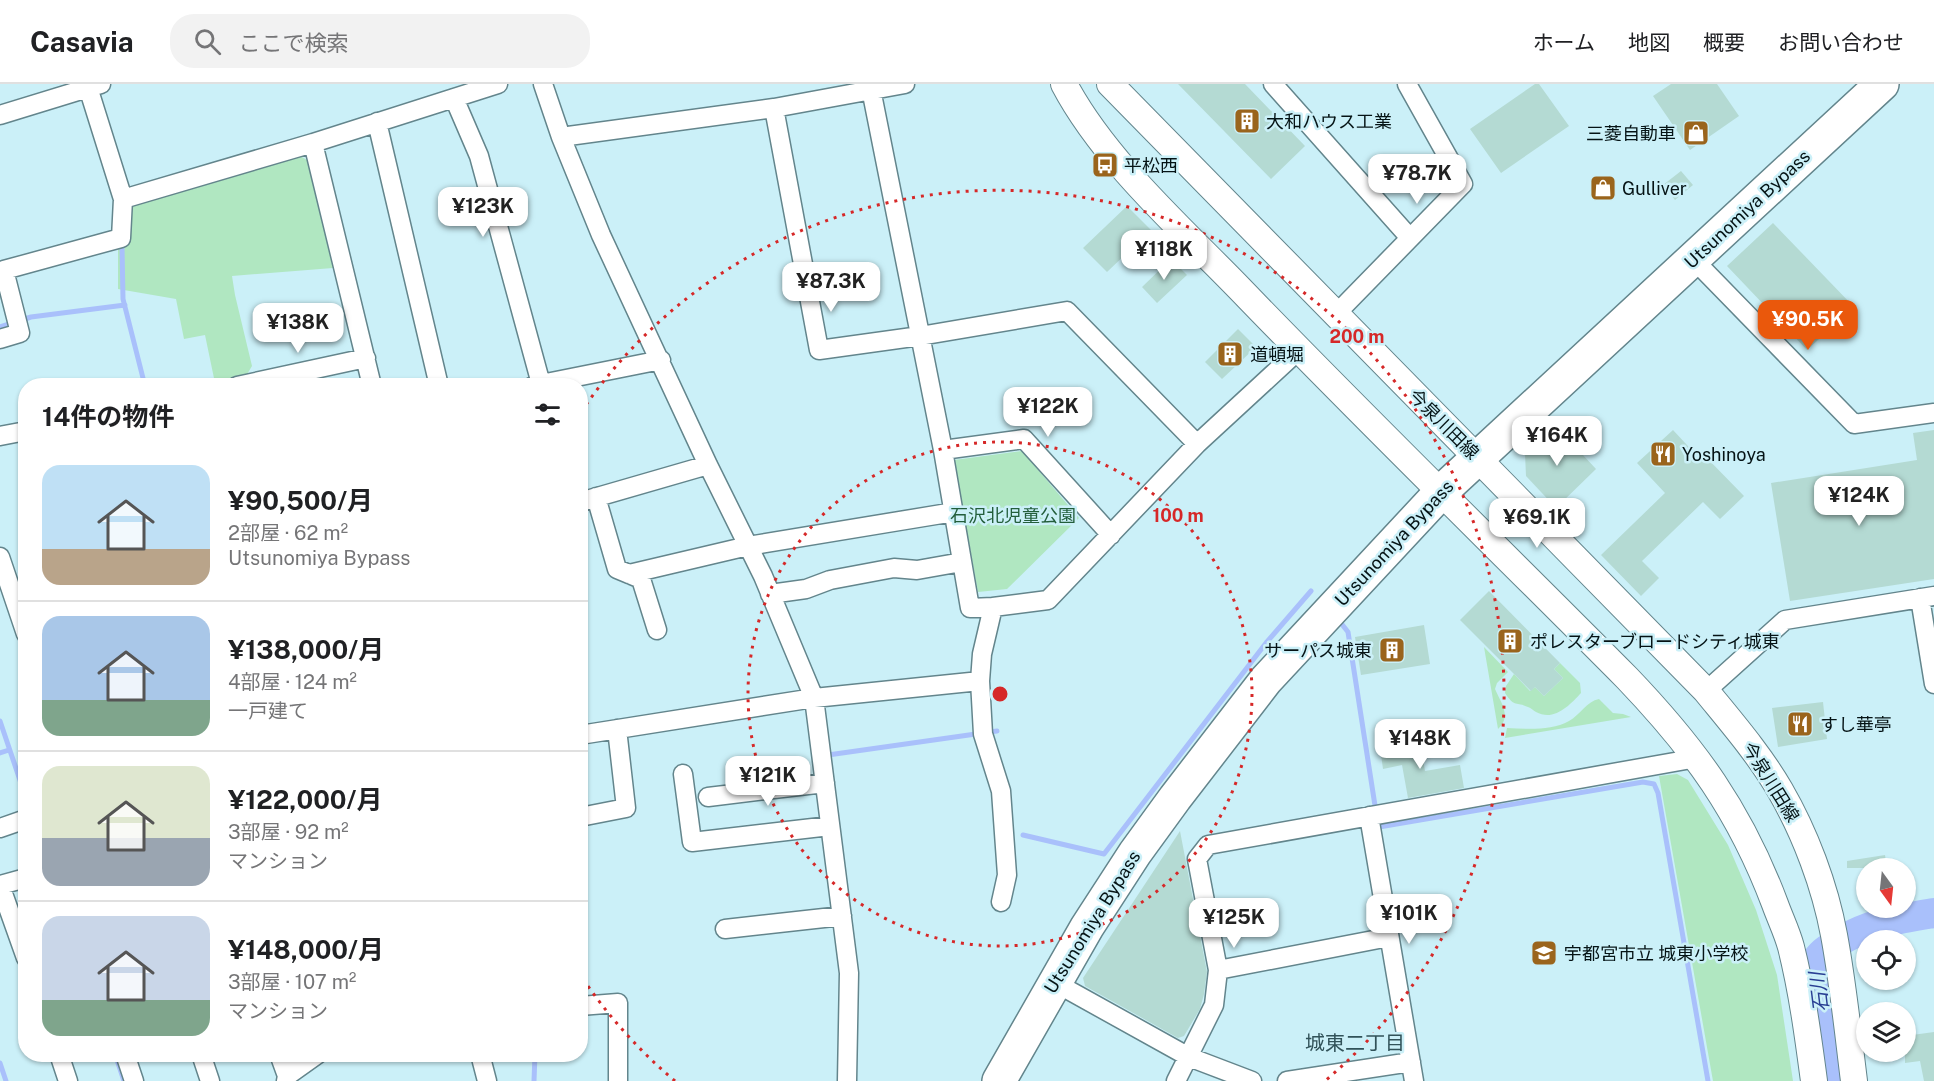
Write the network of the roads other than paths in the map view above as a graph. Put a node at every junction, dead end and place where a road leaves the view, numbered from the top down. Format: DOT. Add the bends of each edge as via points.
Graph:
graph roads {
  1 [pos="498,84"];
  2 [pos="543,84"];
  3 [pos="905,84"];
  4 [pos="1064,84"];
  5 [pos="1110,84"];
  6 [pos="1273,84"];
  7 [pos="1407,84"];
  8 [pos="1882,84"];
  9 [pos="92,85"];
  10 [pos="871,87"];
  11 [pos="454,98"];
  12 [pos="774,108"];
  13 [pos="0,116"];
  14 [pos="377,122"];
  15 [pos="561,137"];
  16 [pos="313,143"];
  17 [pos="123,199"];
  18 [pos="1410,238"];
  19 [pos="1693,259"];
  20 [pos="3,272"];
  21 [pos="1336,314"];
  22 [pos="920,336"];
  23 [pos="0,339"];
  24 [pos="1299,350"];
  25 [pos="366,358"];
  26 [pos="661,360"];
  27 [pos="287,378"];
  28 [pos="370,378"];
  29 [pos="437,378"];
  30 [pos="535,378"];
  31 [pos="572,378"];
  32 [pos="1934,413"];
  33 [pos="18,432"];
  34 [pos="0,436"];
  35 [pos="1197,444"];
  36 [pos="943,450"];
  37 [pos="1478,458"];
  38 [pos="708,465"];
  39 [pos="1442,491"];
  40 [pos="589,499"];
  41 [pos="954,512"];
  42 [pos="1111,535"];
  43 [pos="748,546"];
  44 [pos="0,557"];
  45 [pos="962,562"];
  46 [pos="629,574"];
  47 [pos="770,594"];
  48 [pos="1927,597"];
  49 [pos="993,607"];
  50 [pos="18,610"];
  51 [pos="657,630"];
  52 [pos="980,681"];
  53 [pos="1934,684"];
  54 [pos="1706,691"];
  55 [pos="814,698"];
  56 [pos="617,729"];
  57 [pos="588,734"];
  58 [pos="1697,758"];
  59 [pos="683,774"];
  60 [pos="825,783"];
  61 [pos="708,796"];
  62 [pos="588,815"];
  63 [pos="1369,816"];
  64 [pos="18,822"];
  65 [pos="830,826"];
  66 [pos="0,828"];
  67 [pos="18,880"];
  68 [pos="0,885"];
  69 [pos="1001,902"];
  70 [pos="842,916"];
  71 [pos="725,928"];
  72 [pos="18,936"];
  73 [pos="1389,937"];
  74 [pos="1218,970"];
  75 [pos="1054,982"];
  76 [pos="588,1005"];
  77 [pos="1189,1057"];
  78 [pos="62,1062"];
  79 [pos="128,1062"];
  80 [pos="204,1062"];
  81 [pos="281,1062"];
  82 [pos="308,1062"];
  83 [pos="482,1062"];
  84 [pos="1411,1062"];
  85 [pos="286,1079"];
  86 [pos="68,1081"];
  87 [pos="134,1081"];
  88 [pos="210,1081"];
  89 [pos="487,1081"];
  90 [pos="618,1081"];
  91 [pos="847,1081"];
  92 [pos="999,1081"];
  93 [pos="1176,1081"];
  94 [pos="1251,1081"];
  95 [pos="1287,1081"];
  96 [pos="1414,1081"];
  97 [pos="1815,1081"];
  98 [pos="1854,1081"];
  1 -- 11 [label="street"];
  2 -- 15 [label="street"];
  3 -- 10 [label="street"];
  4 -- 24 [label="street" via="1087,122 1143,188"];
  5 -- 21 [label="street, 今泉川田線"];
  6 -- 18 [label="street"];
  7 -- 18 [label="street" via="1463,184"];
  8 -- 19 [label="highway, Utsunomiya Bypass"];
  9 -- 13 [label="street"];
  9 -- 17 [label="street"];
  10 -- 12 [label="street"];
  10 -- 22 [label="street"];
  11 -- 14 [label="street"];
  11 -- 30 [label="street" via="479,156"];
  12 -- 15 [label="street"];
  12 -- 22 [label="street" via="819,350"];
  14 -- 16 [label="street"];
  14 -- 29 [label="street"];
  15 -- 26 [label="street"];
  16 -- 17 [label="street"];
  16 -- 25 [label="street"];
  17 -- 20 [label="street" via="121,238"];
  18 -- 21 [label="street"];
  19 -- 32 [label="street" via="1854,424"];
  19 -- 37 [label="highway, Utsunomiya Bypass"];
  20 -- 23 [label="street" via="20,333"];
  21 -- 37 [label="street, 今泉川田線"];
  22 -- 35 [label="street" via="1067,311"];
  22 -- 36 [label="street"];
  24 -- 35 [label="street"];
  24 -- 39 [label="street"];
  25 -- 27 [label="street"];
  25 -- 28 [label="street"];
  26 -- 31 [label="street"];
  26 -- 38 [label="street"];
  33 -- 34 [label="street"];
  35 -- 42 [label="street"];
  36 -- 41 [label="street"];
  36 -- 42 [label="street" via="1024,439"];
  37 -- 39 [label="highway, Utsunomiya Bypass"];
  37 -- 54 [label="street, 今泉川田線"];
  38 -- 40 [label="street"];
  38 -- 43 [label="street"];
  39 -- 58 [label="street" via="1654,706"];
  39 -- 75 [label="highway, Utsunomiya Bypass" via="1266,680 1220,738 1135,853"];
  40 -- 46 [label="street" via="616,569"];
  41 -- 43 [label="street"];
  41 -- 45 [label="street"];
  42 -- 49 [label="street" via="1048,600"];
  43 -- 46 [label="street"];
  43 -- 47 [label="street"];
  44 -- 50 [label="street"];
  45 -- 47 [label="street" via="917,570 894,568"];
  45 -- 49 [label="street" via="970,608"];
  46 -- 51 [label="street" via="641,579"];
  47 -- 55 [label="street"];
  48 -- 53 [label="street"];
  48 -- 54 [label="street" via="1785,620"];
  49 -- 52 [label="street"];
  52 -- 55 [label="street"];
  52 -- 69 [label="street" via="983,734 1001,790 1007,875"];
  54 -- 98 [label="street, 今泉川田線" via="1780,789 1810,856 1834,934"];
  55 -- 56 [label="street"];
  55 -- 60 [label="street"];
  56 -- 57 [label="street"];
  56 -- 62 [label="street" via="626,808"];
  58 -- 63 [label="street"];
  58 -- 97 [label="street" via="1744,831 1790,945"];
  59 -- 65 [label="street" via="692,842"];
  60 -- 61 [label="street"];
  60 -- 65 [label="street"];
  63 -- 73 [label="street"];
  63 -- 74 [label="street" via="1208,845 1197,859"];
  64 -- 66 [label="street"];
  65 -- 70 [label="street"];
  67 -- 68 [label="street"];
  68 -- 72 [label="street"];
  70 -- 71 [label="street"];
  70 -- 91 [label="street" via="849,973"];
  73 -- 74 [label="street"];
  73 -- 84 [label="street"];
  74 -- 77 [label="street" via="1214,1005"];
  75 -- 77 [label="street"];
  75 -- 92 [label="highway, Utsunomiya Bypass"];
  76 -- 90 [label="street" via="618,1003"];
  77 -- 93 [label="street"];
  77 -- 94 [label="street"];
  78 -- 86 [label="street"];
  79 -- 87 [label="street"];
  80 -- 88 [label="street"];
  81 -- 85 [label="street"];
  82 -- 85 [label="street"];
  83 -- 89 [label="street"];
  84 -- 95 [label="street"];
  84 -- 96 [label="street"];
}
